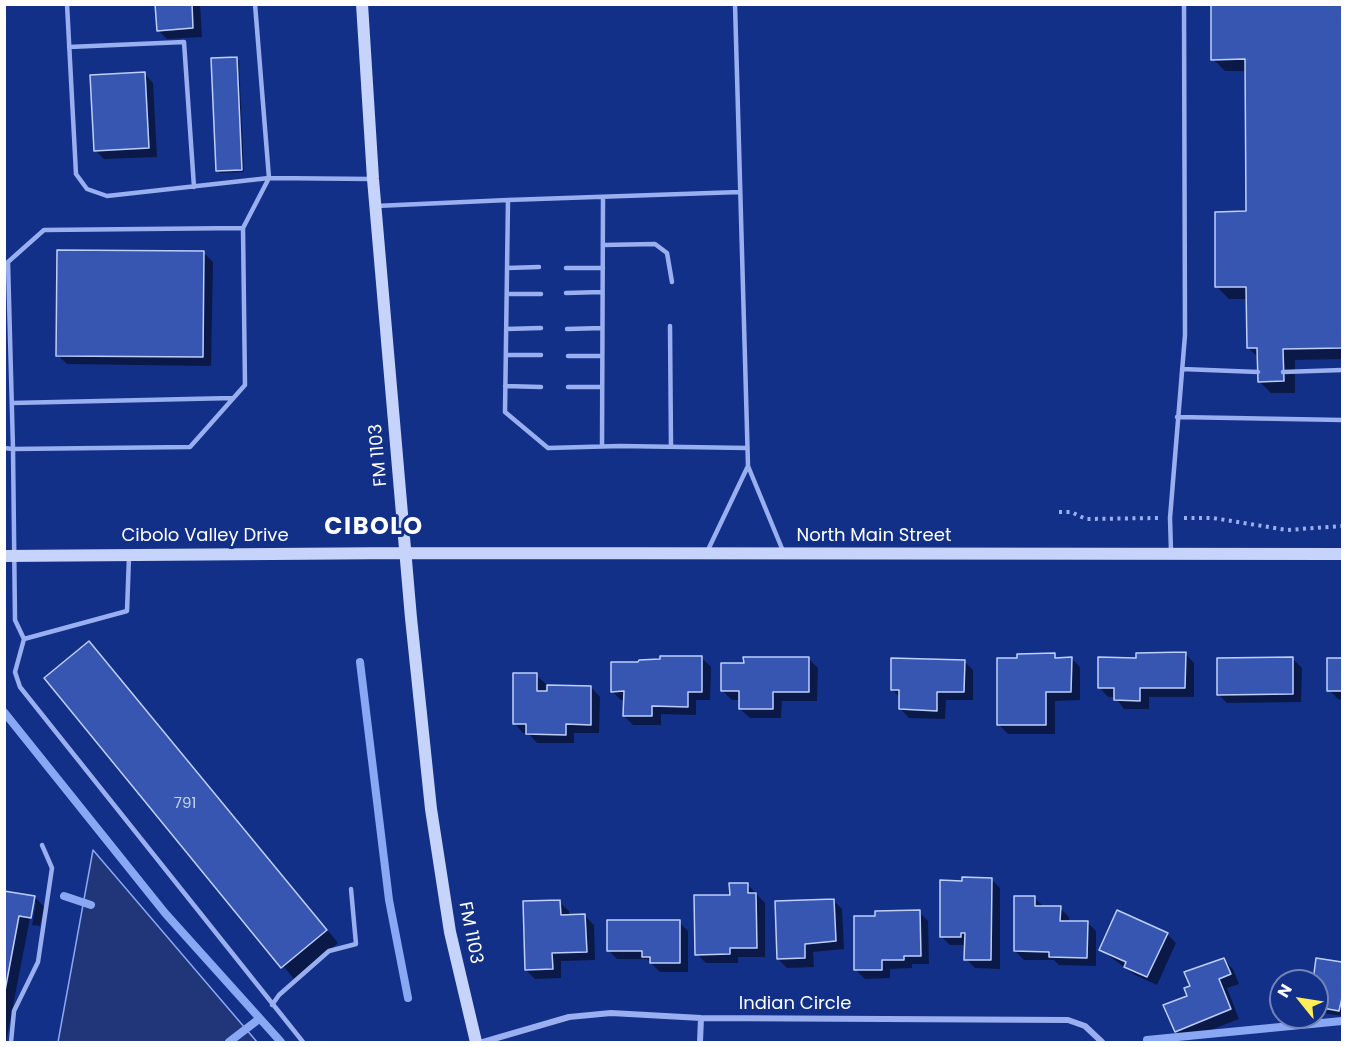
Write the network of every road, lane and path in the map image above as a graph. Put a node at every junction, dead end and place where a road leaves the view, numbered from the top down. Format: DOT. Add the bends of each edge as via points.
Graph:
graph roads {
  1 [pos="67,4"];
  2 [pos="255,4"];
  3 [pos="362,4"];
  4 [pos="735,4"];
  5 [pos="1184,4"];
  6 [pos="69,47"];
  7 [pos="269,178"];
  8 [pos="373,179"];
  9 [pos="194,187"];
  10 [pos="740,192"];
  11 [pos="603,197"];
  12 [pos="508,200"];
  13 [pos="376,206"];
  14 [pos="243,228"];
  15 [pos="603,245"];
  16 [pos="539,267"];
  17 [pos="507,268"];
  18 [pos="566,268"];
  19 [pos="603,268"];
  20 [pos="672,282"];
  21 [pos="602,292"];
  22 [pos="566,293"];
  23 [pos="507,294"];
  24 [pos="540,294"];
  25 [pos="670,326"];
  26 [pos="541,328"];
  27 [pos="602,328"];
  28 [pos="506,329"];
  29 [pos="567,329"];
  30 [pos="506,355"];
  31 [pos="541,355"];
  32 [pos="568,356"];
  33 [pos="602,356"];
  34 [pos="1182,369"];
  35 [pos="1342,370"];
  36 [pos="1258,372"];
  37 [pos="1283,372"];
  38 [pos="505,386"];
  39 [pos="541,387"];
  40 [pos="568,387"];
  41 [pos="602,387"];
  42 [pos="233,398"];
  43 [pos="12,403"];
  44 [pos="1177,417"];
  45 [pos="1342,420"];
  46 [pos="602,446"];
  47 [pos="670,447"];
  48 [pos="4,448"];
  49 [pos="747,448"];
  50 [pos="13,449"];
  51 [pos="748,466"];
  52 [pos="1059,512"];
  53 [pos="1170,518"];
  54 [pos="1342,526"];
  55 [pos="405,553"];
  56 [pos="706,553"];
  57 [pos="130,554"];
  58 [pos="784,554"];
  59 [pos="1171,554"];
  60 [pos="1342,554"];
  61 [pos="9,556"];
  62 [pos="24,639"];
  63 [pos="42,845"];
  64 [pos="351,889"];
  65 [pos="272,1005"];
  66 [pos="701,1018"];
  67 [pos="11,1042"];
  68 [pos="303,1042"];
  69 [pos="476,1042"];
  70 [pos="483,1042"];
  71 [pos="700,1042"];
  72 [pos="1102,1042"];
  1 -- 6 [label="lane"];
  2 -- 7 [label="lane"];
  3 -- 8 [label="main road, FM 1103 / FM 1103"];
  4 -- 10 [label="lane"];
  5 -- 34 [label="lane"];
  6 -- 9 [label="lane" via="76,174 87,189 107,196"];
  6 -- 9 [label="lane" via="184,42"];
  7 -- 8 [label="lane"];
  7 -- 9 [label="lane"];
  7 -- 14 [label="lane"];
  8 -- 13 [label="main road, FM 1103 / FM 1103"];
  10 -- 11 [label="lane"];
  10 -- 49 [label="lane"];
  11 -- 12 [label="lane"];
  11 -- 15 [label="lane"];
  12 -- 13 [label="lane"];
  12 -- 17 [label="lane"];
  13 -- 55 [label="main road, FM 1103 / FM 1103"];
  14 -- 42 [label="lane" via="245,385"];
  14 -- 43 [label="lane" via="44,230 8,262"];
  15 -- 19 [label="lane"];
  15 -- 20 [label="lane" via="655,244 667,253"];
  16 -- 17 [label="lane"];
  17 -- 23 [label="lane"];
  18 -- 19 [label="lane"];
  19 -- 21 [label="lane"];
  21 -- 22 [label="lane"];
  21 -- 27 [label="lane"];
  23 -- 24 [label="lane"];
  23 -- 28 [label="lane"];
  25 -- 47 [label="lane"];
  26 -- 28 [label="lane"];
  27 -- 29 [label="lane"];
  27 -- 33 [label="lane"];
  28 -- 30 [label="lane"];
  30 -- 31 [label="lane"];
  30 -- 38 [label="lane"];
  32 -- 33 [label="lane"];
  33 -- 41 [label="lane"];
  34 -- 36 [label="lane"];
  34 -- 44 [label="lane"];
  35 -- 37 [label="lane"];
  38 -- 39 [label="lane"];
  38 -- 46 [label="lane" via="505,412 548,448"];
  40 -- 41 [label="lane"];
  41 -- 46 [label="lane"];
  42 -- 43 [label="lane"];
  42 -- 50 [label="lane" via="190,447"];
  43 -- 50 [label="lane"];
  44 -- 45 [label="lane"];
  44 -- 53 [label="lane"];
  46 -- 47 [label="lane"];
  47 -- 49 [label="lane"];
  48 -- 50 [label="lane"];
  49 -- 51 [label="lane"];
  50 -- 61 [label="lane"];
  51 -- 56 [label="lane"];
  51 -- 58 [label="lane"];
  52 -- 53 [label="path" via="1071,512 1086,519"];
  53 -- 54 [label="path" via="1213,518 1287,530"];
  53 -- 59 [label="lane"];
  55 -- 56 [label="main road, North Main Street"];
  55 -- 57 [label="main road, Cibolo Valley Drive"];
  55 -- 69 [label="main road, FM 1103 / FM 1103" via="431,808 450,932"];
  56 -- 58 [label="main road, North Main Street"];
  57 -- 61 [label="main road, Cibolo Valley Drive"];
  57 -- 62 [label="lane" via="127,611"];
  58 -- 59 [label="main road, North Main Street"];
  59 -- 60 [label="main road, North Main Street"];
  61 -- 62 [label="lane" via="15,620"];
  62 -- 65 [label="lane" via="15,672 20,687"];
  63 -- 67 [label="lane" via="52,868 42,938 38,962 14,1011"];
  64 -- 65 [label="lane" via="357,944 329,951"];
  65 -- 68 [label="lane"];
  66 -- 70 [label="street, Indian Circle" via="611,1013 568,1017"];
  66 -- 71 [label="street"];
  66 -- 72 [label="street, Indian Circle" via="1068,1020 1085,1026"];
}
